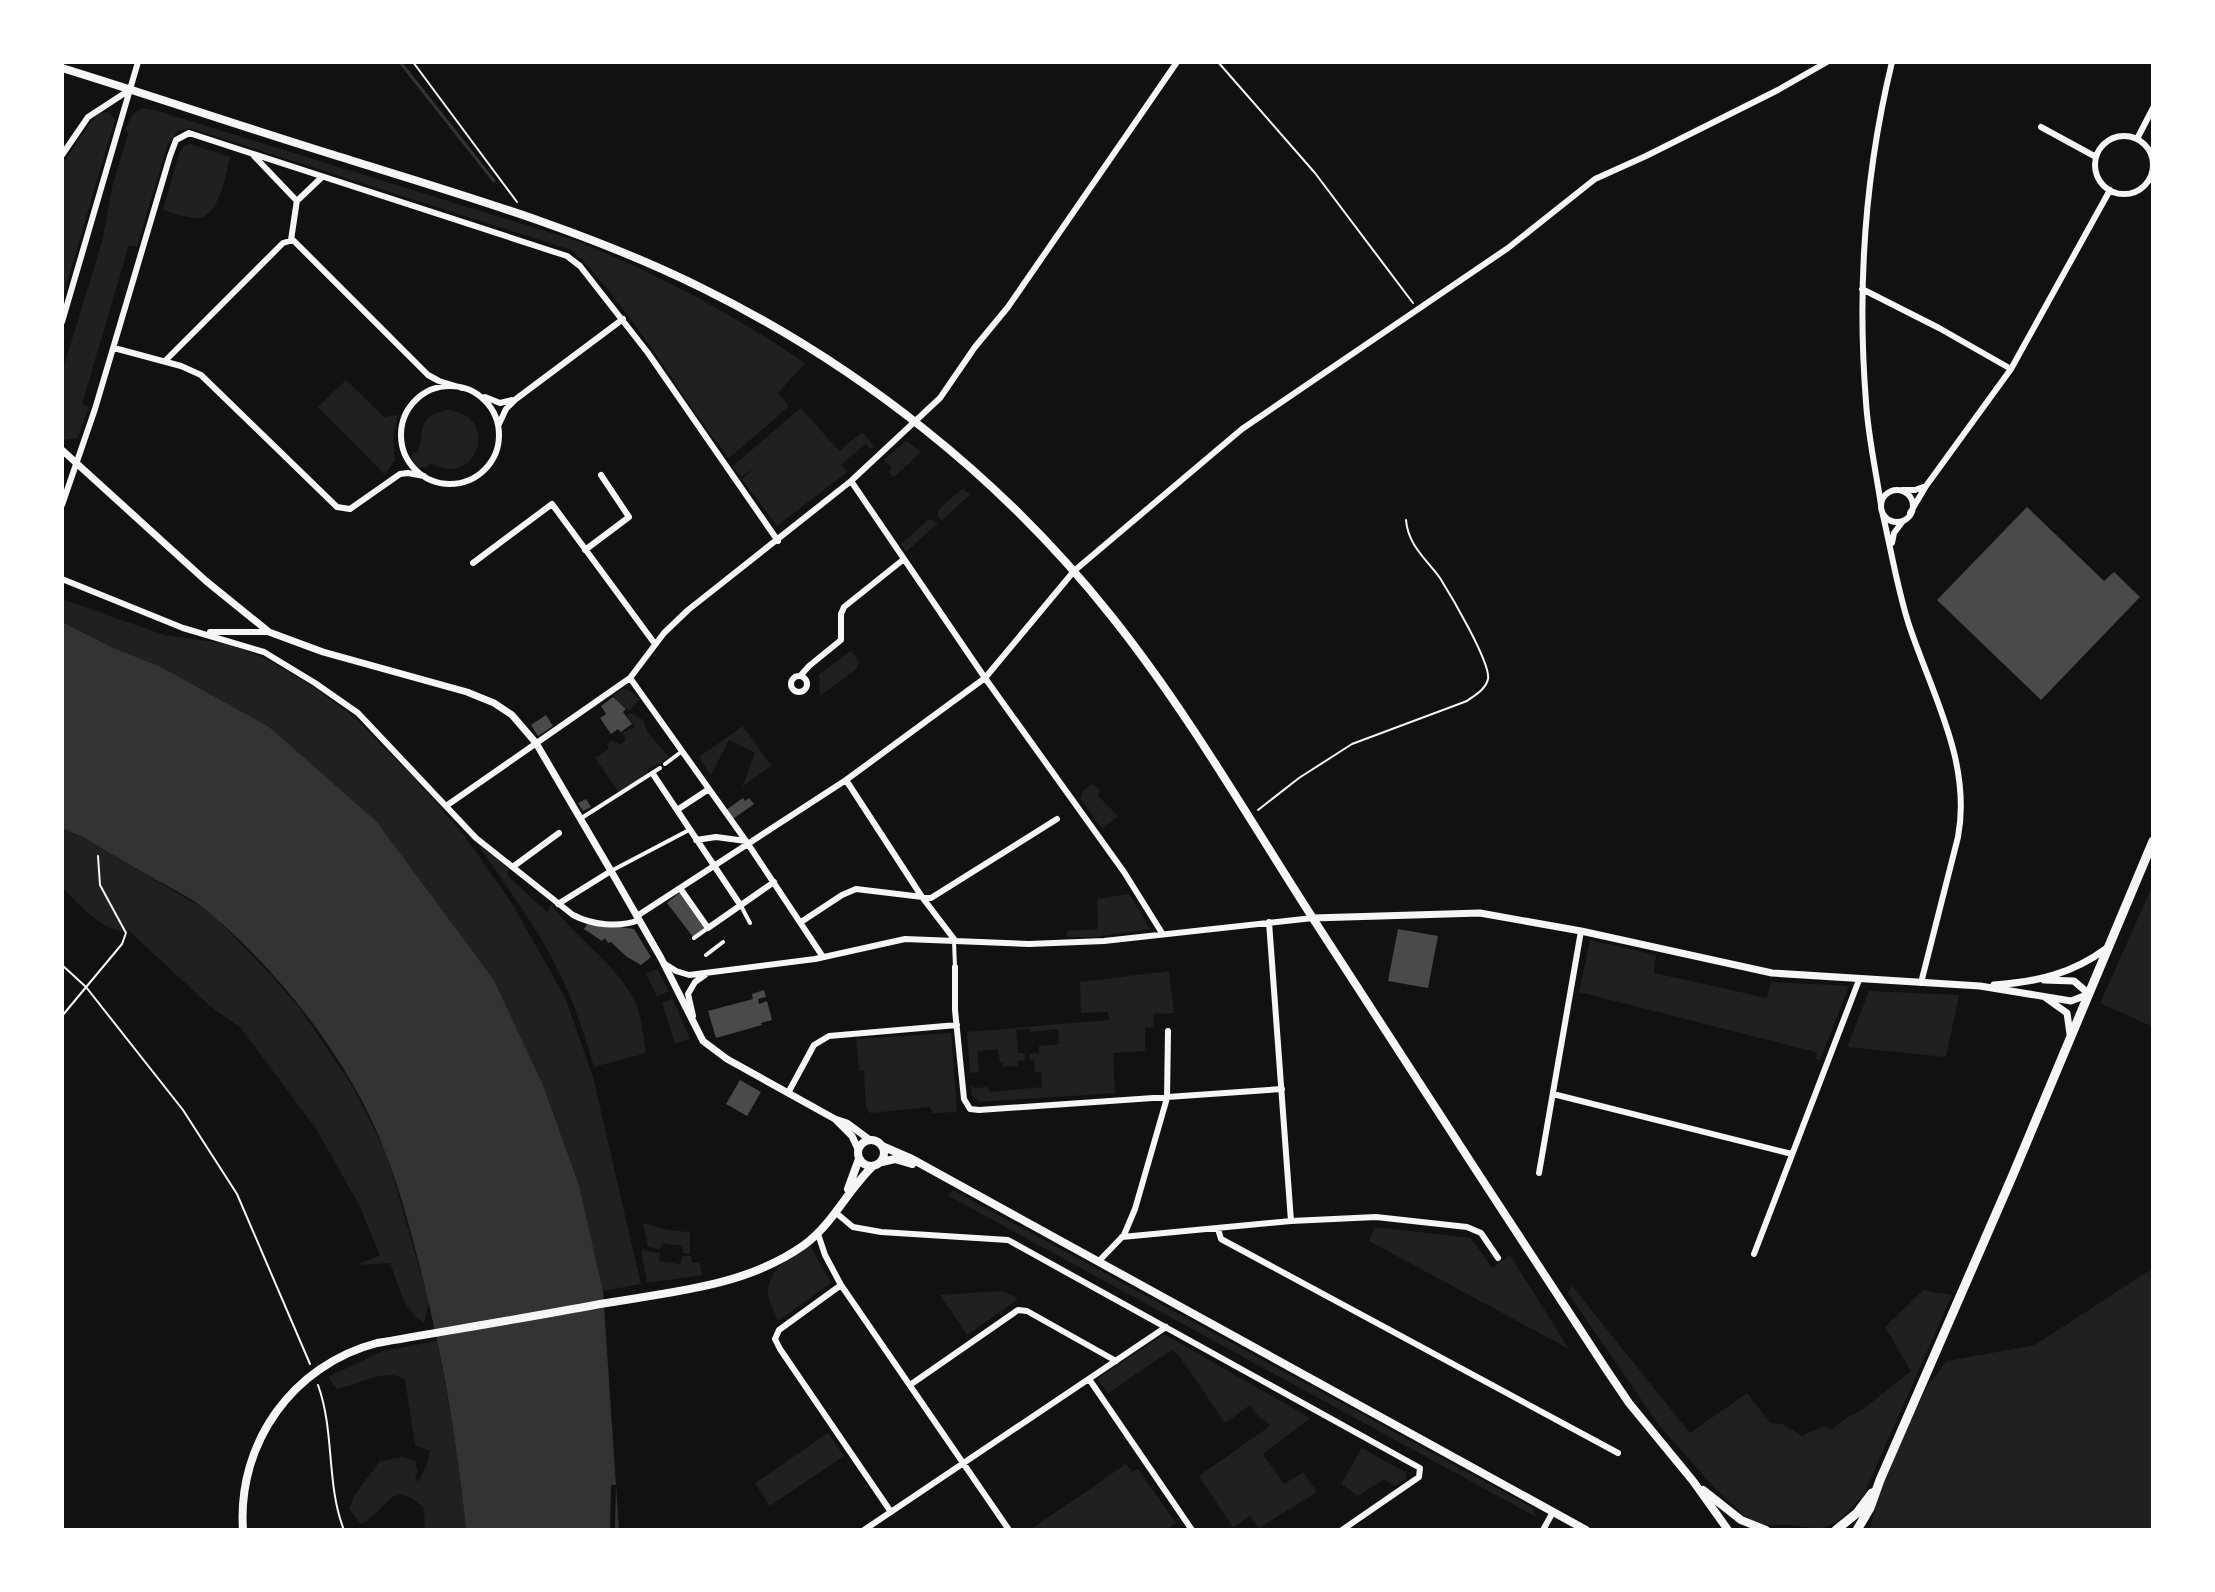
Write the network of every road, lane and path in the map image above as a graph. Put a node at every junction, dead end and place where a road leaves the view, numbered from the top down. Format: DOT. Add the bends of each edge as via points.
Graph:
graph roads {
  1 [pos="138,62"];
  2 [pos="413,62"];
  3 [pos="1177,62"];
  4 [pos="1218,62"];
  5 [pos="1827,62"];
  6 [pos="1892,62"];
  7 [pos="62,68"];
  8 [pos="131,89"];
  9 [pos="2153,108"];
  10 [pos="2041,127"];
  11 [pos="2137,139"];
  12 [pos="252,153"];
  13 [pos="62,155"];
  14 [pos="2096,157"];
  15 [pos="322,177"];
  16 [pos="2150,184"];
  17 [pos="2110,190"];
  18 [pos="297,200"];
  19 [pos="528,217"];
  20 [pos="291,240"];
  21 [pos="1862,289"];
  22 [pos="1419,310"];
  23 [pos="623,319"];
  24 [pos="62,322"];
  25 [pos="114,348"];
  26 [pos="165,361"];
  27 [pos="2011,369"];
  28 [pos="462,388"];
  29 [pos="474,392"];
  30 [pos="516,399"];
  31 [pos="914,421"];
  32 [pos="499,429"];
  33 [pos="62,450"];
  34 [pos="78,463"];
  35 [pos="601,475"];
  36 [pos="424,476"];
  37 [pos="1877,477"];
  38 [pos="851,481"];
  39 [pos="1926,486"];
  40 [pos="1898,490"];
  41 [pos="62,505"];
  42 [pos="1882,508"];
  43 [pos="1908,516"];
  44 [pos="1406,520"];
  45 [pos="778,541"];
  46 [pos="1891,546"];
  47 [pos="585,550"];
  48 [pos="904,559"];
  49 [pos="473,563"];
  50 [pos="1074,571"];
  51 [pos="62,579"];
  52 [pos="202,632"];
  53 [pos="269,632"];
  54 [pos="655,644"];
  55 [pos="801,675"];
  56 [pos="630,678"];
  57 [pos="985,678"];
  58 [pos="536,743"];
  59 [pos="681,752"];
  60 [pos="665,764"];
  61 [pos="660,768"];
  62 [pos="653,774"];
  63 [pos="846,780"];
  64 [pos="709,789"];
  65 [pos="446,806"];
  66 [pos="677,810"];
  67 [pos="1250,816"];
  68 [pos="580,819"];
  69 [pos="1057,819"];
  70 [pos="572,824"];
  71 [pos="689,830"];
  72 [pos="559,833"];
  73 [pos="696,840"];
  74 [pos="2153,841"];
  75 [pos="747,843"];
  76 [pos="98,856"];
  77 [pos="514,866"];
  78 [pos="714,867"];
  79 [pos="611,871"];
  80 [pos="774,882"];
  81 [pos="680,888"];
  82 [pos="922,897"];
  83 [pos="558,904"];
  84 [pos="741,906"];
  85 [pos="638,918"];
  86 [pos="1313,918"];
  87 [pos="801,922"];
  88 [pos="1269,922"];
  89 [pos="750,923"];
  90 [pos="708,928"];
  91 [pos="1581,931"];
  92 [pos="1162,933"];
  93 [pos="694,938"];
  94 [pos="954,939"];
  95 [pos="723,942"];
  96 [pos="2107,948"];
  97 [pos="706,955"];
  98 [pos="823,957"];
  99 [pos="665,964"];
  100 [pos="62,965"];
  101 [pos="955,967"];
  102 [pos="708,973"];
  103 [pos="1859,980"];
  104 [pos="2044,980"];
  105 [pos="1921,983"];
  106 [pos="1980,986"];
  107 [pos="86,987"];
  108 [pos="2036,994"];
  109 [pos="2089,994"];
  110 [pos="62,1016"];
  111 [pos="957,1025"];
  112 [pos="696,1028"];
  113 [pos="1168,1031"];
  114 [pos="2070,1036"];
  115 [pos="1282,1089"];
  116 [pos="788,1093"];
  117 [pos="1553,1094"];
  118 [pos="1167,1098"];
  119 [pos="835,1119"];
  120 [pos="870,1140"];
  121 [pos="882,1146"];
  122 [pos="858,1149"];
  123 [pos="1792,1154"];
  124 [pos="859,1159"];
  125 [pos="882,1162"];
  126 [pos="921,1166"];
  127 [pos="872,1167"];
  128 [pos="1539,1173"];
  129 [pos="846,1195"];
  130 [pos="835,1212"];
  131 [pos="1291,1221"];
  132 [pos="1218,1229"];
  133 [pos="818,1234"];
  134 [pos="1122,1237"];
  135 [pos="1754,1254"];
  136 [pos="1498,1258"];
  137 [pos="1098,1262"];
  138 [pos="841,1285"];
  139 [pos="1166,1327"];
  140 [pos="1116,1361"];
  141 [pos="314,1372"];
  142 [pos="1089,1379"];
  143 [pos="910,1385"];
  144 [pos="1618,1453"];
  145 [pos="964,1464"];
  146 [pos="1880,1480"];
  147 [pos="1693,1481"];
  148 [pos="891,1512"];
  149 [pos="1553,1512"];
  150 [pos="243,1530"];
  151 [pos="344,1530"];
  152 [pos="864,1530"];
  153 [pos="1009,1530"];
  154 [pos="1192,1530"];
  155 [pos="1342,1530"];
  156 [pos="1543,1530"];
  157 [pos="1586,1530"];
  158 [pos="1728,1530"];
  159 [pos="1766,1530"];
  160 [pos="1836,1530"];
  161 [pos="1857,1530"];
  1 -- 8 [label="street"];
  2 -- 19 [label="path"];
  3 -- 31 [label="street" via="1008,307 945,392"];
  4 -- 22 [label="path" via="1315,173"];
  5 -- 22 [label="street" via="1595,179"];
  6 -- 21 [label="street" via="1876,136"];
  7 -- 8 [label="main road"];
  8 -- 13 [label="street" via="88,117"];
  8 -- 19 [label="main road"];
  8 -- 24 [label="street"];
  9 -- 11 [label="street"];
  10 -- 14 [label="street"];
  11 -- 14 [label="street" via="2110,140"];
  11 -- 16 [label="street" via="2151,156"];
  12 -- 15 [label="street"];
  12 -- 18 [label="street"];
  12 -- 25 [label="street" via="192,134 176,140"];
  14 -- 17 [label="street" via="2097,175"];
  15 -- 18 [label="street"];
  15 -- 23 [label="street" via="567,256"];
  16 -- 17 [label="street" via="2120,194"];
  17 -- 27 [label="street"];
  18 -- 20 [label="street"];
  19 -- 31 [label="main road" via="705,289 812,350"];
  20 -- 26 [label="street"];
  20 -- 28 [label="street" via="428,375"];
  21 -- 27 [label="street"];
  21 -- 37 [label="street" via="1866,404"];
  22 -- 50 [label="street" via="1242,429"];
  23 -- 30 [label="street"];
  23 -- 45 [label="street"];
  25 -- 26 [label="street"];
  25 -- 34 [label="street"];
  26 -- 36 [label="street" via="201,375 337,507 350,509 400,474"];
  27 -- 39 [label="street"];
  28 -- 29 [label="street"];
  28 -- 36 [label="street" via="429,391 405,417 405,452"];
  29 -- 30 [label="street" via="500,403"];
  29 -- 32 [label="street" via="491,409"];
  30 -- 32 [label="street"];
  31 -- 38 [label="street"];
  31 -- 50 [label="main road" via="982,479"];
  32 -- 36 [label="street" via="494,458 477,476 450,484"];
  33 -- 34 [label="street"];
  34 -- 41 [label="street"];
  34 -- 53 [label="street"];
  35 -- 47 [label="street" via="629,517"];
  37 -- 40 [label="street"];
  37 -- 42 [label="street"];
  38 -- 45 [label="street"];
  38 -- 48 [label="street"];
  39 -- 40 [label="street"];
  39 -- 43 [label="street"];
  40 -- 42 [label="street" via="1886,494"];
  40 -- 43 [label="street" via="1910,496"];
  42 -- 43 [label="street" via="1892,521"];
  42 -- 46 [label="street"];
  43 -- 46 [label="street"];
  44 -- 67 [label="path" via="1407,534 1439,577 1481,654 1487,682 1467,701 1352,744"];
  45 -- 54 [label="street" via="688,610"];
  46 -- 105 [label="street" via="1962,792 1958,837"];
  47 -- 49 [label="street" via="552,504"];
  47 -- 54 [label="street"];
  48 -- 55 [label="street" via="844,607 841,640"];
  48 -- 57 [label="street"];
  50 -- 57 [label="street"];
  50 -- 67 [label="main road" via="1149,665"];
  51 -- 52 [label="street"];
  52 -- 53 [label="street"];
  52 -- 65 [label="street" via="264,652 358,713"];
  53 -- 58 [label="street" via="481,697 512,715"];
  54 -- 56 [label="street"];
  56 -- 58 [label="street"];
  56 -- 59 [label="street"];
  57 -- 63 [label="street"];
  57 -- 92 [label="street"];
  58 -- 65 [label="street"];
  58 -- 68 [label="street"];
  59 -- 60 [label="street"];
  59 -- 64 [label="street"];
  61 -- 62 [label="street"];
  62 -- 66 [label="street"];
  62 -- 68 [label="street"];
  63 -- 75 [label="street"];
  63 -- 82 [label="street"];
  64 -- 66 [label="street"];
  64 -- 75 [label="street"];
  65 -- 77 [label="street" via="476,838"];
  66 -- 71 [label="street"];
  67 -- 86 [label="main road"];
  68 -- 70 [label="street"];
  68 -- 79 [label="street"];
  69 -- 82 [label="street" via="931,898"];
  71 -- 73 [label="street"];
  71 -- 79 [label="street"];
  72 -- 77 [label="street"];
  73 -- 75 [label="street" via="716,837"];
  73 -- 78 [label="street"];
  74 -- 96 [label="main road"];
  75 -- 78 [label="street"];
  75 -- 80 [label="street"];
  76 -- 107 [label="path" via="100,885 126,933"];
  77 -- 83 [label="street"];
  78 -- 81 [label="street"];
  78 -- 84 [label="street"];
  79 -- 83 [label="street"];
  79 -- 85 [label="street"];
  80 -- 84 [label="street"];
  80 -- 87 [label="street"];
  81 -- 85 [label="street"];
  81 -- 90 [label="street"];
  82 -- 87 [label="street" via="856,889"];
  82 -- 94 [label="street"];
  83 -- 85 [label="street" via="583,921 621,924"];
  84 -- 89 [label="street"];
  84 -- 90 [label="street"];
  85 -- 99 [label="street"];
  86 -- 88 [label="street"];
  86 -- 91 [label="street" via="1480,913"];
  86 -- 147 [label="main road" via="1606,1369"];
  87 -- 98 [label="street"];
  88 -- 92 [label="street"];
  88 -- 115 [label="street"];
  90 -- 93 [label="street"];
  91 -- 103 [label="street" via="1772,973"];
  91 -- 117 [label="street"];
  92 -- 94 [label="street" via="1029,944"];
  94 -- 98 [label="street" via="905,939"];
  94 -- 101 [label="street"];
  95 -- 97 [label="street"];
  96 -- 104 [label="street"];
  96 -- 109 [label="main road"];
  98 -- 102 [label="street"];
  99 -- 102 [label="street" via="683,974"];
  99 -- 112 [label="street"];
  100 -- 107 [label="path"];
  101 -- 111 [label="street"];
  102 -- 112 [label="street" via="688,994"];
  103 -- 105 [label="street"];
  103 -- 123 [label="street"];
  104 -- 106 [label="street"];
  104 -- 109 [label="street" via="2074,981"];
  105 -- 106 [label="street"];
  106 -- 108 [label="street"];
  107 -- 110 [label="path"];
  107 -- 141 [label="path" via="183,1110 237,1194"];
  108 -- 109 [label="street" via="2071,1001"];
  108 -- 114 [label="street" via="2067,1013"];
  109 -- 114 [label="main road"];
  111 -- 116 [label="street" via="829,1036 814,1045"];
  111 -- 118 [label="street" via="964,1099 970,1109"];
  112 -- 116 [label="street" via="706,1045"];
  113 -- 118 [label="street"];
  114 -- 146 [label="main road"];
  115 -- 118 [label="street"];
  115 -- 131 [label="street"];
  116 -- 119 [label="street"];
  117 -- 123 [label="street"];
  117 -- 128 [label="street"];
  118 -- 134 [label="street"];
  119 -- 120 [label="street"];
  119 -- 122 [label="street"];
  120 -- 121 [label="main road"];
  120 -- 122 [label="main road"];
  121 -- 125 [label="main road"];
  121 -- 126 [label="main road"];
  122 -- 124 [label="main road"];
  123 -- 135 [label="street"];
  124 -- 127 [label="main road"];
  124 -- 129 [label="main road"];
  125 -- 126 [label="main road" via="895,1159"];
  125 -- 127 [label="main road"];
  126 -- 137 [label="main road"];
  127 -- 129 [label="main road"];
  129 -- 130 [label="main road"];
  130 -- 133 [label="main road"];
  130 -- 139 [label="street" via="853,1227 881,1232 1008,1240"];
  131 -- 132 [label="street"];
  131 -- 136 [label="street" via="1376,1217 1467,1227 1481,1233"];
  132 -- 134 [label="street"];
  132 -- 144 [label="street" via="1221,1239"];
  133 -- 138 [label="street"];
  133 -- 141 [label="main road" via="751,1274 353,1350"];
  134 -- 137 [label="street"];
  137 -- 149 [label="main road"];
  138 -- 143 [label="street"];
  138 -- 148 [label="street" via="779,1330 775,1339"];
  139 -- 140 [label="street"];
  139 -- 155 [label="street" via="1415,1465 1421,1473 1412,1482"];
  140 -- 142 [label="street"];
  140 -- 143 [label="street" via="1018,1310"];
  141 -- 150 [label="main road" via="288,1395 259,1442 243,1496"];
  141 -- 151 [label="path" via="329,1423"];
  142 -- 145 [label="street"];
  142 -- 154 [label="street"];
  143 -- 145 [label="street"];
  145 -- 148 [label="street"];
  145 -- 153 [label="street"];
  146 -- 160 [label="main road" via="1857,1513"];
  146 -- 161 [label="main road"];
  147 -- 158 [label="main road"];
  147 -- 159 [label="main road" via="1741,1520"];
  148 -- 152 [label="street"];
  149 -- 156 [label="street"];
  149 -- 157 [label="main road"];
}
